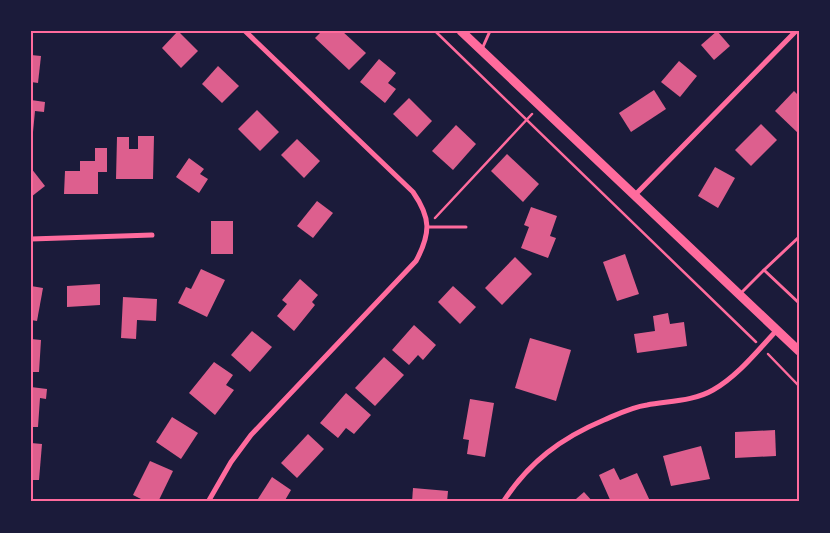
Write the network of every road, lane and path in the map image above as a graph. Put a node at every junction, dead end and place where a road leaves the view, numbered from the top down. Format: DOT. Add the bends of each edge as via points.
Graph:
graph roads {
  1 [pos="245,31"];
  2 [pos="435,31"];
  3 [pos="461,31"];
  4 [pos="490,31"];
  5 [pos="796,31"];
  6 [pos="481,51"];
  7 [pos="539,106"];
  8 [pos="527,120"];
  9 [pos="634,196"];
  10 [pos="427,227"];
  11 [pos="466,227"];
  12 [pos="152,235"];
  13 [pos="799,237"];
  14 [pos="31,239"];
  15 [pos="764,270"];
  16 [pos="739,295"];
  17 [pos="799,303"];
  18 [pos="777,330"];
  19 [pos="760,347"];
  20 [pos="799,351"];
  21 [pos="799,386"];
  22 [pos="208,502"];
  23 [pos="503,502"];
  1 -- 10 [label="street" via="413,192 424,207"];
  2 -- 8 [label="path"];
  3 -- 6 [label="main road"];
  4 -- 6 [label="lane"];
  5 -- 9 [label="street"];
  6 -- 7 [label="main road"];
  7 -- 8 [label="path"];
  7 -- 9 [label="main road"];
  8 -- 10 [label="path"];
  8 -- 19 [label="path"];
  9 -- 16 [label="main road"];
  10 -- 11 [label="lane"];
  10 -- 22 [label="street" via="425,245 416,261 251,435"];
  12 -- 14 [label="street"];
  13 -- 15 [label="lane"];
  15 -- 16 [label="lane"];
  15 -- 17 [label="lane"];
  16 -- 18 [label="main road"];
  18 -- 19 [label="street"];
  18 -- 20 [label="main road"];
  19 -- 21 [label="path"];
  19 -- 23 [label="street" via="713,390 695,397 629,409 572,434 546,451 525,471"];
}
